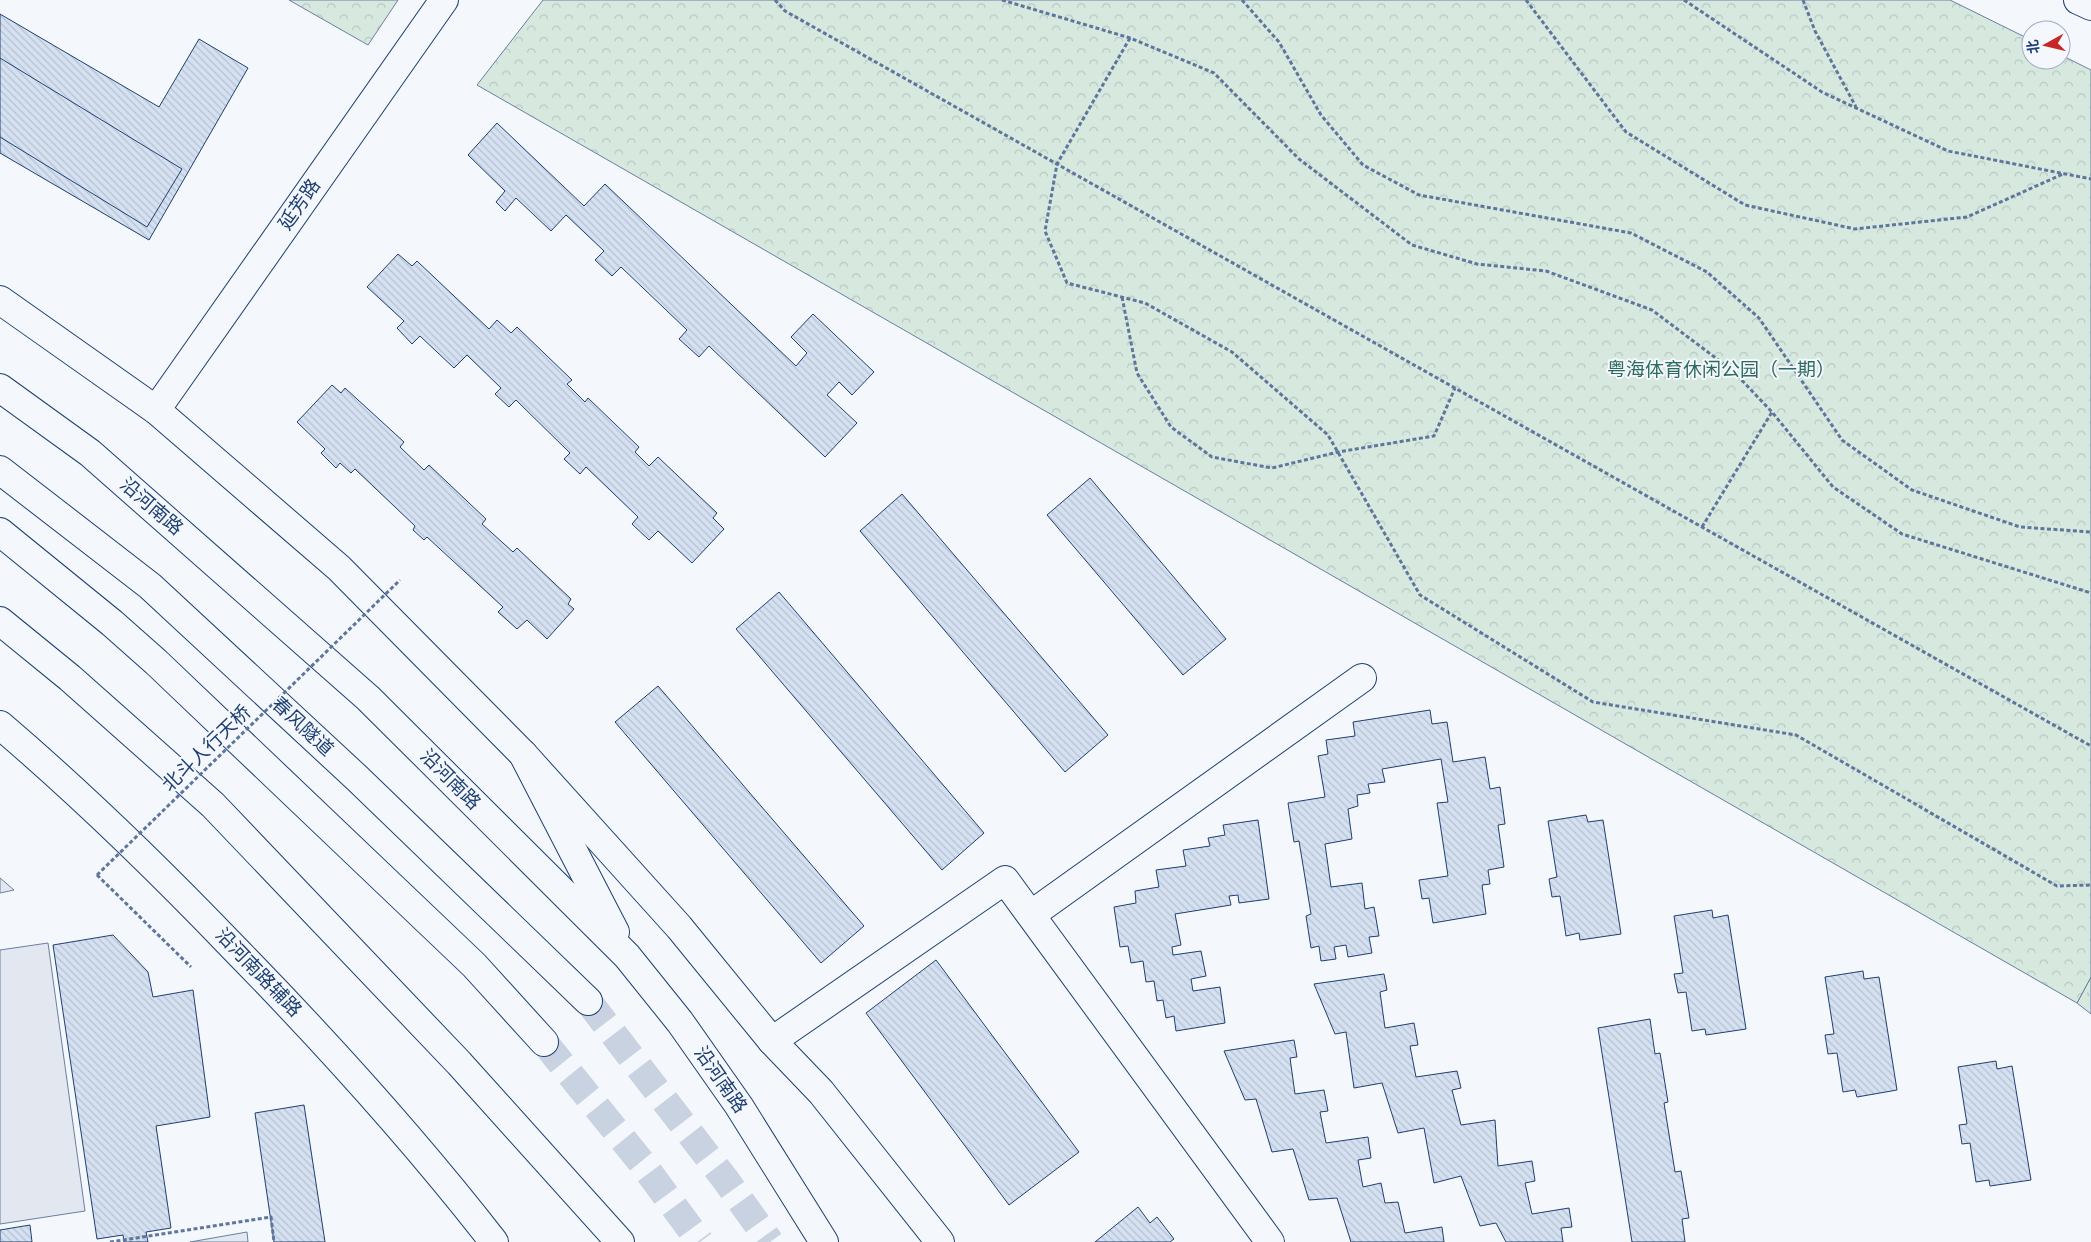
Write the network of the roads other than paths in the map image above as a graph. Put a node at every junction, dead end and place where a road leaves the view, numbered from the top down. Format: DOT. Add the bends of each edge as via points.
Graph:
graph roads {
  1 [pos="444,0"];
  2 [pos="2078,0"];
  3 [pos="2091,6"];
  4 [pos="0,300"];
  5 [pos="0,388"];
  6 [pos="156,410"];
  7 [pos="0,470"];
  8 [pos="0,532"];
  9 [pos="0,621"];
  10 [pos="1362,678"];
  11 [pos="0,725"];
  12 [pos="523,754"];
  13 [pos="1032,914"];
  14 [pos="628,956"];
  15 [pos="588,1001"];
  16 [pos="772,1041"];
  17 [pos="544,1042"];
  18 [pos="494,1242"];
  19 [pos="620,1242"];
  20 [pos="824,1242"];
  21 [pos="940,1242"];
  22 [pos="1270,1242"];
  1 -- 6 [label="main road, 延芳路"];
  2 -- 3 [label="main road"];
  4 -- 6 [label="main road"];
  5 -- 14 [label="main road, 沿河南路" via="90,453 368,698"];
  6 -- 12 [label="main road" via="339,568"];
  7 -- 15 [label="main road, 春风隧道" via="150,586 357,778"];
  8 -- 17 [label="main road" via="156,662 474,965"];
  9 -- 19 [label="main road" via="70,678 212,805 459,1063"];
  10 -- 13 [label="main road"];
  11 -- 18 [label="main road, 沿河南路辅路" via="174,886 293,1009 441,1174"];
  12 -- 14 [label="main road"];
  12 -- 16 [label="main road" via="678,927"];
  13 -- 16 [label="main road" via="1005,880"];
  13 -- 22 [label="main road"];
  14 -- 20 [label="main road, 沿河南路" via="680,1022 739,1106"];
  16 -- 21 [label="main road" via="820,1092"];
}
